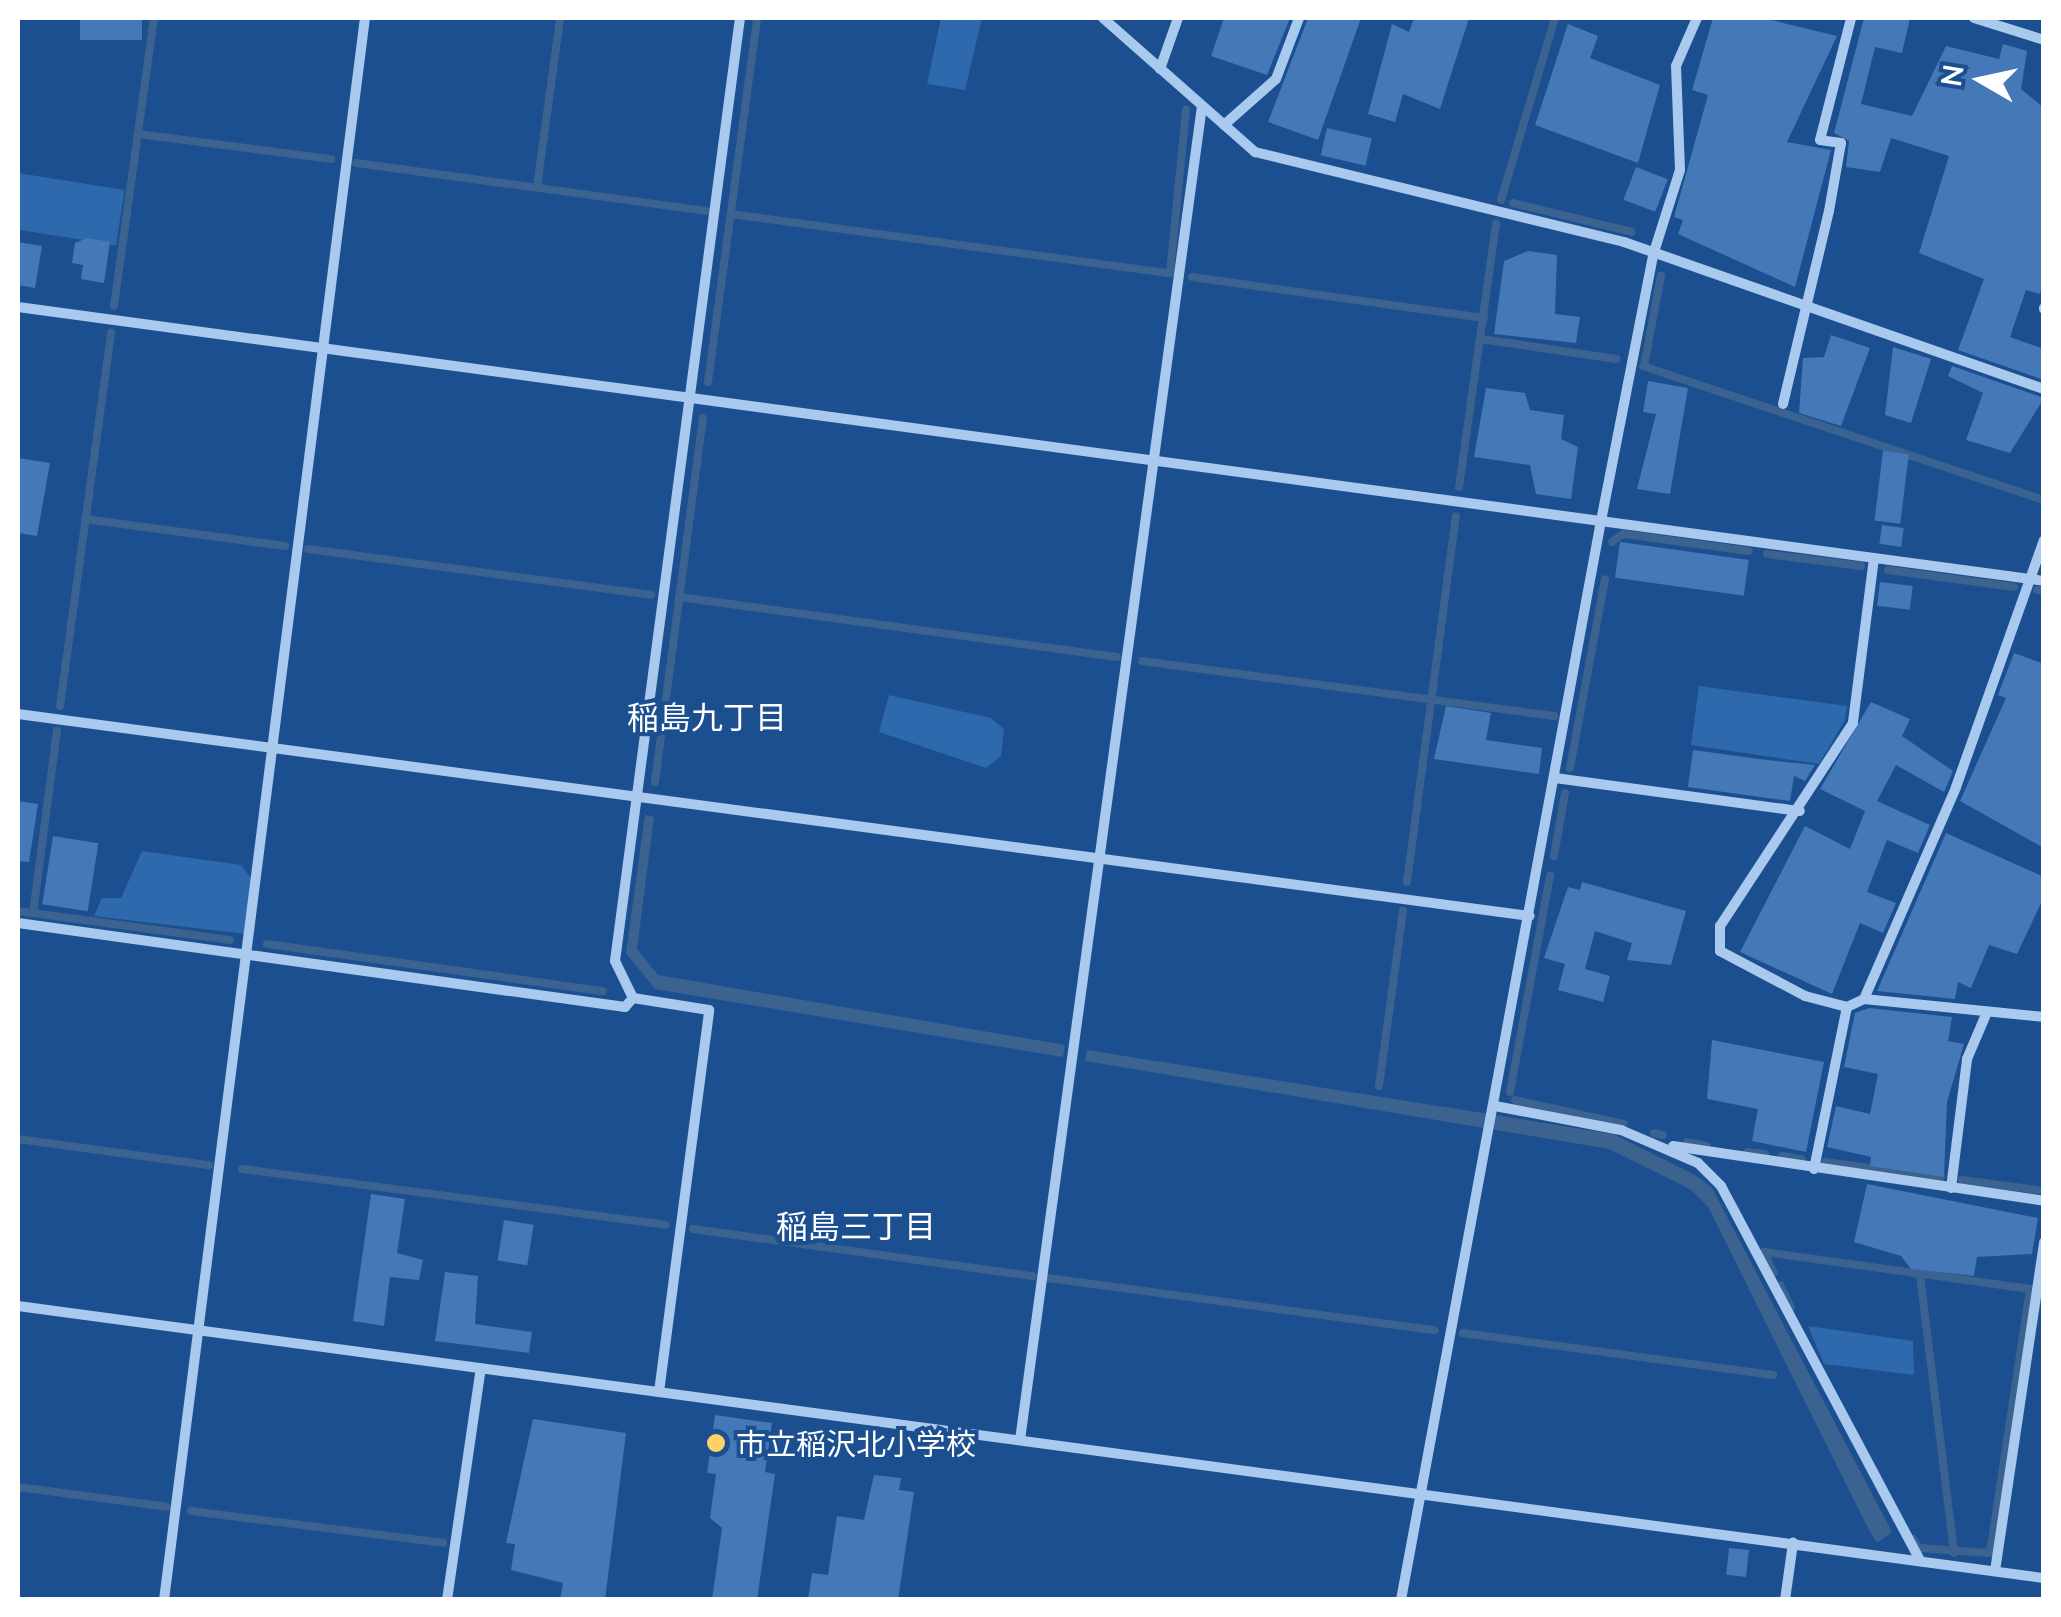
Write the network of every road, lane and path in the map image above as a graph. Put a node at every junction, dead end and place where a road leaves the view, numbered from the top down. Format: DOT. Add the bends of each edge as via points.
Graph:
graph roads {
  1 [pos="364,18"];
  2 [pos="740,18"];
  3 [pos="1103,18"];
  4 [pos="1178,18"];
  5 [pos="1299,18"];
  6 [pos="1697,18"];
  7 [pos="1851,18"];
  8 [pos="1974,18"];
  9 [pos="2017,23"];
  10 [pos="2044,40"];
  11 [pos="1160,68"];
  12 [pos="1202,106"];
  13 [pos="1224,126"];
  14 [pos="1654,252"];
  15 [pos="1802,304"];
  16 [pos="18,307"];
  17 [pos="320,348"];
  18 [pos="2044,390"];
  19 [pos="690,398"];
  20 [pos="1783,404"];
  21 [pos="1154,460"];
  22 [pos="1601,521"];
  23 [pos="2044,540"];
  24 [pos="1874,558"];
  25 [pos="2026,578"];
  26 [pos="2044,581"];
  27 [pos="18,714"];
  28 [pos="274,750"];
  29 [pos="1555,778"];
  30 [pos="637,794"];
  31 [pos="1800,811"];
  32 [pos="1100,857"];
  33 [pos="1530,916"];
  34 [pos="18,923"];
  35 [pos="250,953"];
  36 [pos="633,998"];
  37 [pos="1864,999"];
  38 [pos="1846,1007"];
  39 [pos="1986,1012"];
  40 [pos="2044,1017"];
  41 [pos="1494,1109"];
  42 [pos="1658,1143"];
  43 [pos="1814,1169"];
  44 [pos="1950,1188"];
  45 [pos="2044,1201"];
  46 [pos="2044,1242"];
  47 [pos="18,1306"];
  48 [pos="200,1330"];
  49 [pos="481,1368"];
  50 [pos="659,1392"];
  51 [pos="1020,1440"];
  52 [pos="1422,1493"];
  53 [pos="1792,1543"];
  54 [pos="1920,1561"];
  55 [pos="1995,1571"];
  56 [pos="2044,1578"];
  57 [pos="164,1600"];
  58 [pos="447,1600"];
  59 [pos="1402,1600"];
  60 [pos="1785,1600"];
  1 -- 17 [label="street"];
  2 -- 19 [label="street"];
  3 -- 11 [label="street"];
  4 -- 11 [label="street"];
  5 -- 13 [label="street" via="1276,78"];
  6 -- 14 [label="street" via="1676,66 1680,170"];
  7 -- 15 [label="street" via="1820,140 1841,143"];
  8 -- 9 [label="street"];
  9 -- 10 [label="street"];
  11 -- 12 [label="street"];
  12 -- 13 [label="street"];
  12 -- 21 [label="street"];
  13 -- 14 [label="street" via="1272,157"];
  14 -- 15 [label="street"];
  14 -- 22 [label="street"];
  15 -- 18 [label="street"];
  15 -- 20 [label="street"];
  16 -- 17 [label="street"];
  17 -- 19 [label="street"];
  17 -- 28 [label="street"];
  19 -- 21 [label="street"];
  19 -- 30 [label="street"];
  21 -- 22 [label="street"];
  21 -- 32 [label="street"];
  22 -- 24 [label="street"];
  22 -- 29 [label="street"];
  23 -- 25 [label="street"];
  24 -- 25 [label="street"];
  24 -- 31 [label="street" via="1853,723"];
  25 -- 26 [label="street"];
  25 -- 37 [label="street" via="1956,787"];
  27 -- 28 [label="street"];
  28 -- 30 [label="street"];
  28 -- 35 [label="street"];
  29 -- 31 [label="street"];
  29 -- 33 [label="street"];
  30 -- 32 [label="street"];
  30 -- 36 [label="street" via="614,961"];
  31 -- 38 [label="street" via="1720,926 1720,950 1805,996"];
  32 -- 33 [label="street"];
  32 -- 51 [label="street"];
  33 -- 41 [label="street"];
  34 -- 35 [label="street"];
  35 -- 36 [label="street" via="625,1006"];
  35 -- 48 [label="street"];
  36 -- 50 [label="street" via="709,1010"];
  37 -- 38 [label="street"];
  37 -- 39 [label="street"];
  38 -- 43 [label="street"];
  39 -- 40 [label="street"];
  39 -- 44 [label="street" via="1967,1059"];
  41 -- 42 [label="street"];
  41 -- 52 [label="street"];
  42 -- 43 [label="street"];
  42 -- 54 [label="street" via="1721,1186"];
  43 -- 44 [label="street"];
  44 -- 45 [label="street"];
  46 -- 55 [label="street"];
  47 -- 48 [label="street"];
  48 -- 49 [label="street"];
  48 -- 57 [label="street"];
  49 -- 50 [label="street"];
  49 -- 58 [label="street"];
  50 -- 51 [label="street"];
  51 -- 52 [label="street"];
  52 -- 53 [label="street"];
  52 -- 59 [label="street"];
  53 -- 54 [label="street"];
  53 -- 60 [label="street"];
  54 -- 55 [label="street"];
  55 -- 56 [label="street"];
}
